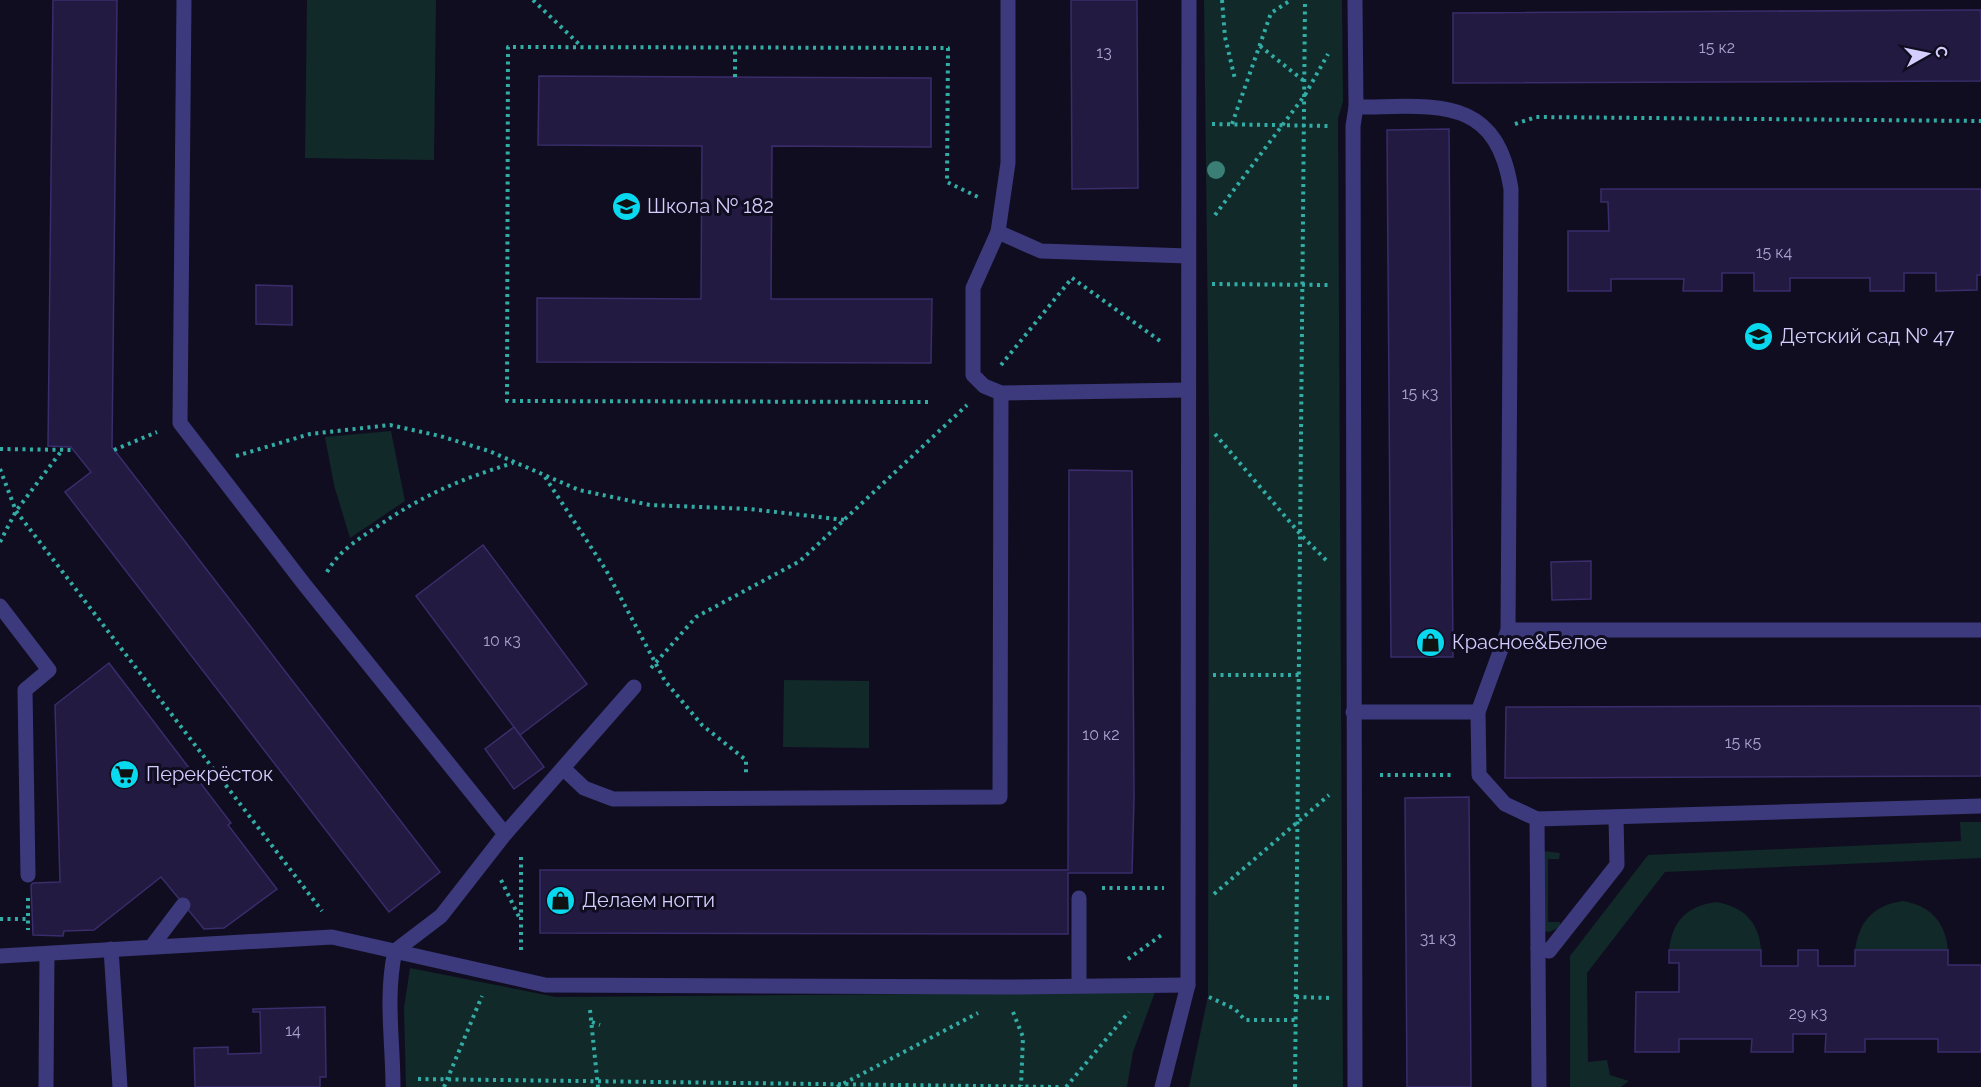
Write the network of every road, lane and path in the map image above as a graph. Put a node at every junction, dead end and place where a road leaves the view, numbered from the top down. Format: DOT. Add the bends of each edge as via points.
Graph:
graph roads {
  1 [pos="184,0"];
  2 [pos="533,0"];
  3 [pos="1008,0"];
  4 [pos="1189,0"];
  5 [pos="1222,0"];
  6 [pos="1291,0"];
  7 [pos="1305,0"];
  8 [pos="1355,0"];
  9 [pos="1260,46"];
  10 [pos="1333,46"];
  11 [pos="582,47"];
  12 [pos="735,47"];
  13 [pos="735,77"];
  14 [pos="1235,79"];
  15 [pos="1305,81"];
  16 [pos="1305,95"];
  17 [pos="1356,107"];
  18 [pos="1981,121"];
  19 [pos="1189,124"];
  20 [pos="1232,124"];
  21 [pos="1283,125"];
  22 [pos="1305,125"];
  23 [pos="1491,132"];
  24 [pos="1212,219"];
  25 [pos="998,231"];
  26 [pos="1041,251"];
  27 [pos="1095,253"];
  28 [pos="1188,256"];
  29 [pos="1072,278"];
  30 [pos="1188,284"];
  31 [pos="1304,285"];
  32 [pos="1353,285"];
  33 [pos="1188,361"];
  34 [pos="984,386"];
  35 [pos="1188,390"];
  36 [pos="1001,393"];
  37 [pos="928,402"];
  38 [pos="180,423"];
  39 [pos="0,449"];
  40 [pos="63,449"];
  41 [pos="74,450"];
  42 [pos="114,450"];
  43 [pos="513,463"];
  44 [pos="213,466"];
  45 [pos="0,470"];
  46 [pos="544,477"];
  47 [pos="16,511"];
  48 [pos="844,520"];
  49 [pos="1301,535"];
  50 [pos="0,542"];
  51 [pos="1353,588"];
  52 [pos="314,596"];
  53 [pos="0,606"];
  54 [pos="1508,630"];
  55 [pos="1981,630"];
  56 [pos="656,663"];
  57 [pos="1300,675"];
  58 [pos="1188,676"];
  59 [pos="634,687"];
  60 [pos="1353,712"];
  61 [pos="1478,712"];
  62 [pos="563,768"];
  63 [pos="1479,775"];
  64 [pos="1353,776"];
  65 [pos="747,798"];
  66 [pos="1981,806"];
  67 [pos="520,817"];
  68 [pos="1616,817"];
  69 [pos="1537,819"];
  70 [pos="1297,822"];
  71 [pos="505,834"];
  72 [pos="489,855"];
  73 [pos="28,875"];
  74 [pos="1092,888"];
  75 [pos="1188,888"];
  76 [pos="1079,898"];
  77 [pos="183,905"];
  78 [pos="1188,917"];
  79 [pos="0,919"];
  80 [pos="28,919"];
  81 [pos="521,920"];
  82 [pos="343,939"];
  83 [pos="152,946"];
  84 [pos="1538,948"];
  85 [pos="111,949"];
  86 [pos="395,951"];
  87 [pos="47,954"];
  88 [pos="0,956"];
  89 [pos="492,974"];
  90 [pos="521,980"];
  91 [pos="587,985"];
  92 [pos="1085,985"];
  93 [pos="1188,985"];
  94 [pos="1296,997"];
  95 [pos="1354,998"];
  96 [pos="987,1008"];
  97 [pos="1011,1008"];
  98 [pos="1296,1020"];
  99 [pos="591,1021"];
  100 [pos="600,1025"];
  101 [pos="1104,1041"];
  102 [pos="447,1079"];
  103 [pos="598,1081"];
  104 [pos="703,1082"];
  105 [pos="393,1083"];
  106 [pos="844,1084"];
  107 [pos="46,1087"];
  108 [pos="120,1087"];
  109 [pos="444,1087"];
  110 [pos="598,1087"];
  111 [pos="710,1087"];
  112 [pos="837,1087"];
  113 [pos="1021,1087"];
  114 [pos="1059,1087"];
  115 [pos="1066,1087"];
  116 [pos="1162,1087"];
  117 [pos="1295,1087"];
  118 [pos="1354,1087"];
  119 [pos="1539,1087"];
  1 -- 38 [label="lane"];
  2 -- 11 [label="path"];
  3 -- 25 [label="lane" via="1008,163"];
  4 -- 19 [label="lane"];
  5 -- 14 [label="path" via="1225,37"];
  6 -- 9 [label="path" via="1271,13"];
  7 -- 15 [label="path"];
  8 -- 17 [label="lane"];
  9 -- 15 [label="path"];
  9 -- 20 [label="path"];
  10 -- 16 [label="path"];
  11 -- 12 [label="path"];
  11 -- 37 [label="path" via="508,46 507,401"];
  12 -- 13 [label="path"];
  12 -- 25 [label="path" via="948,48 947,182 979,198"];
  15 -- 16 [label="path"];
  16 -- 21 [label="path"];
  16 -- 22 [label="path"];
  17 -- 23 [label="lane" via="1429,106 1465,113"];
  17 -- 32 [label="lane"];
  18 -- 23 [label="path" via="1536,117"];
  19 -- 20 [label="path"];
  19 -- 28 [label="lane"];
  20 -- 21 [label="path"];
  21 -- 22 [label="path"];
  21 -- 24 [label="path"];
  22 -- 31 [label="path"];
  23 -- 54 [label="lane" via="1507,160 1511,189"];
  25 -- 26 [label="lane"];
  25 -- 34 [label="lane" via="973,288 973,375"];
  26 -- 27 [label="lane"];
  26 -- 29 [label="path"];
  27 -- 28 [label="lane"];
  27 -- 29 [label="path"];
  28 -- 30 [label="lane"];
  29 -- 33 [label="path"];
  29 -- 34 [label="path"];
  30 -- 31 [label="path"];
  30 -- 33 [label="lane"];
  31 -- 32 [label="path"];
  31 -- 49 [label="path"];
  32 -- 51 [label="lane"];
  33 -- 35 [label="lane"];
  34 -- 36 [label="lane"];
  34 -- 48 [label="path"];
  35 -- 36 [label="lane"];
  35 -- 49 [label="path" via="1209,426"];
  35 -- 58 [label="lane"];
  36 -- 65 [label="lane" via="1000,797"];
  38 -- 42 [label="path"];
  38 -- 44 [label="lane"];
  39 -- 40 [label="path"];
  40 -- 41 [label="path"];
  40 -- 47 [label="path"];
  43 -- 44 [label="path" via="440,436 390,426 310,434 240,453"];
  43 -- 46 [label="path"];
  43 -- 52 [label="path" via="412,502 351,544 333,562"];
  44 -- 52 [label="lane"];
  45 -- 47 [label="path"];
  46 -- 48 [label="path" via="579,490 650,505 750,509"];
  46 -- 56 [label="path" via="606,570"];
  47 -- 50 [label="path"];
  47 -- 82 [label="path"];
  48 -- 56 [label="path" via="800,561 696,617"];
  49 -- 51 [label="path"];
  49 -- 57 [label="path"];
  51 -- 60 [label="lane"];
  52 -- 71 [label="lane"];
  53 -- 73 [label="lane" via="49,670 25,690"];
  54 -- 55 [label="lane"];
  54 -- 61 [label="lane"];
  56 -- 59 [label="path"];
  56 -- 65 [label="path" via="665,681 702,725 746,760"];
  57 -- 58 [label="path"];
  57 -- 70 [label="path"];
  58 -- 75 [label="lane"];
  59 -- 62 [label="lane"];
  60 -- 61 [label="lane"];
  60 -- 64 [label="lane"];
  61 -- 63 [label="lane"];
  62 -- 65 [label="lane" via="584,788 613,799"];
  62 -- 67 [label="lane"];
  63 -- 64 [label="path"];
  63 -- 69 [label="lane" via="1505,804"];
  64 -- 70 [label="path"];
  64 -- 95 [label="lane"];
  66 -- 68 [label="lane"];
  67 -- 71 [label="lane"];
  67 -- 81 [label="path"];
  68 -- 69 [label="lane"];
  68 -- 84 [label="lane" via="1617,865 1549,951"];
  69 -- 84 [label="lane"];
  70 -- 78 [label="path"];
  70 -- 94 [label="path"];
  71 -- 72 [label="lane"];
  72 -- 81 [label="path"];
  72 -- 86 [label="lane" via="441,916"];
  74 -- 75 [label="path"];
  75 -- 78 [label="lane"];
  76 -- 92 [label="lane"];
  77 -- 83 [label="lane"];
  78 -- 92 [label="path"];
  78 -- 93 [label="lane"];
  79 -- 80 [label="path"];
  81 -- 90 [label="path"];
  82 -- 83 [label="lane"];
  82 -- 86 [label="lane"];
  83 -- 85 [label="lane"];
  84 -- 119 [label="lane"];
  85 -- 87 [label="lane"];
  85 -- 108 [label="lane"];
  86 -- 89 [label="lane"];
  86 -- 105 [label="lane" via="388,1008"];
  87 -- 88 [label="lane"];
  87 -- 107 [label="lane"];
  89 -- 90 [label="lane"];
  89 -- 102 [label="path"];
  90 -- 91 [label="lane" via="545,985"];
  91 -- 92 [label="lane"];
  91 -- 99 [label="path"];
  92 -- 93 [label="lane"];
  93 -- 98 [label="path" via="1235,1010 1245,1020"];
  93 -- 116 [label="lane"];
  94 -- 95 [label="path"];
  94 -- 98 [label="path"];
  95 -- 118 [label="lane"];
  96 -- 106 [label="path"];
  97 -- 113 [label="path" via="1023,1037"];
  98 -- 117 [label="path"];
  99 -- 100 [label="path"];
  99 -- 103 [label="path"];
  101 -- 115 [label="path"];
  102 -- 103 [label="path"];
  102 -- 105 [label="path"];
  102 -- 109 [label="path"];
  103 -- 104 [label="path"];
  103 -- 110 [label="path"];
  104 -- 106 [label="path"];
  104 -- 111 [label="path"];
  106 -- 112 [label="path"];
  106 -- 113 [label="path"];
  113 -- 114 [label="path"];
}
